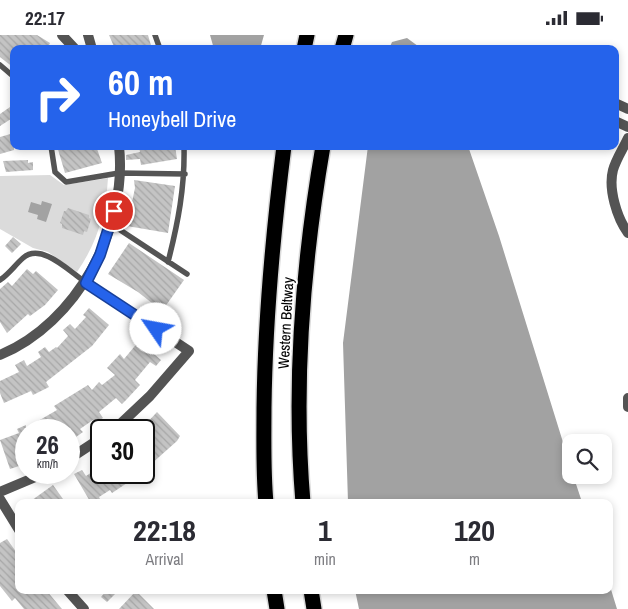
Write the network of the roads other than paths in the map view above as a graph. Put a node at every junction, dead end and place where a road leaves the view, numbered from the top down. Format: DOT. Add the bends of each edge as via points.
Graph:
graph roads {
  1 [pos="62,35"];
  2 [pos="71,45"];
  3 [pos="0,65"];
  4 [pos="10,74"];
  5 [pos="628,138"];
  6 [pos="52,150"];
  7 [pos="119,150"];
  8 [pos="184,150"];
  9 [pos="283,150"];
  10 [pos="322,150"];
  11 [pos="119,173"];
  12 [pos="185,174"];
  13 [pos="111,224"];
  14 [pos="628,233"];
  15 [pos="168,262"];
  16 [pos="188,274"];
  17 [pos="0,280"];
  18 [pos="86,283"];
  19 [pos="0,355"];
  20 [pos="628,398"];
  21 [pos="628,407"];
  22 [pos="126,419"];
  23 [pos="19,484"];
  24 [pos="0,492"];
  25 [pos="0,499"];
  26 [pos="266,499"];
  27 [pos="303,499"];
  28 [pos="15,523"];
  29 [pos="71,594"];
  30 [pos="275,594"];
  31 [pos="312,594"];
  32 [pos="84,609"];
  33 [pos="277,609"];
  34 [pos="314,609"];
  1 -- 2 [label="street"];
  3 -- 4 [label="lane"];
  5 -- 14 [label="street" via="613,170 612,185 618,212"];
  6 -- 11 [label="lane" via="55,172 66,182"];
  7 -- 11 [label="street"];
  8 -- 12 [label="lane"];
  9 -- 26 [label="highway, Western Beltway" via="273,228 264,348"];
  10 -- 27 [label="highway, Western Beltway" via="315,189 300,362"];
  11 -- 12 [label="lane"];
  11 -- 13 [label="street"];
  12 -- 15 [label="lane" via="180,215"];
  13 -- 15 [label="lane"];
  13 -- 18 [label="street"];
  15 -- 16 [label="lane"];
  17 -- 18 [label="lane" via="24,256 35,252 45,255"];
  18 -- 19 [label="street" via="55,317 28,339"];
  18 -- 22 [label="street" via="189,351"];
  20 -- 21 [label="street"];
  23 -- 24 [label="street"];
  25 -- 28 [label="street"];
  29 -- 32 [label="street"];
  30 -- 33 [label="highway"];
  31 -- 34 [label="highway"];
}
